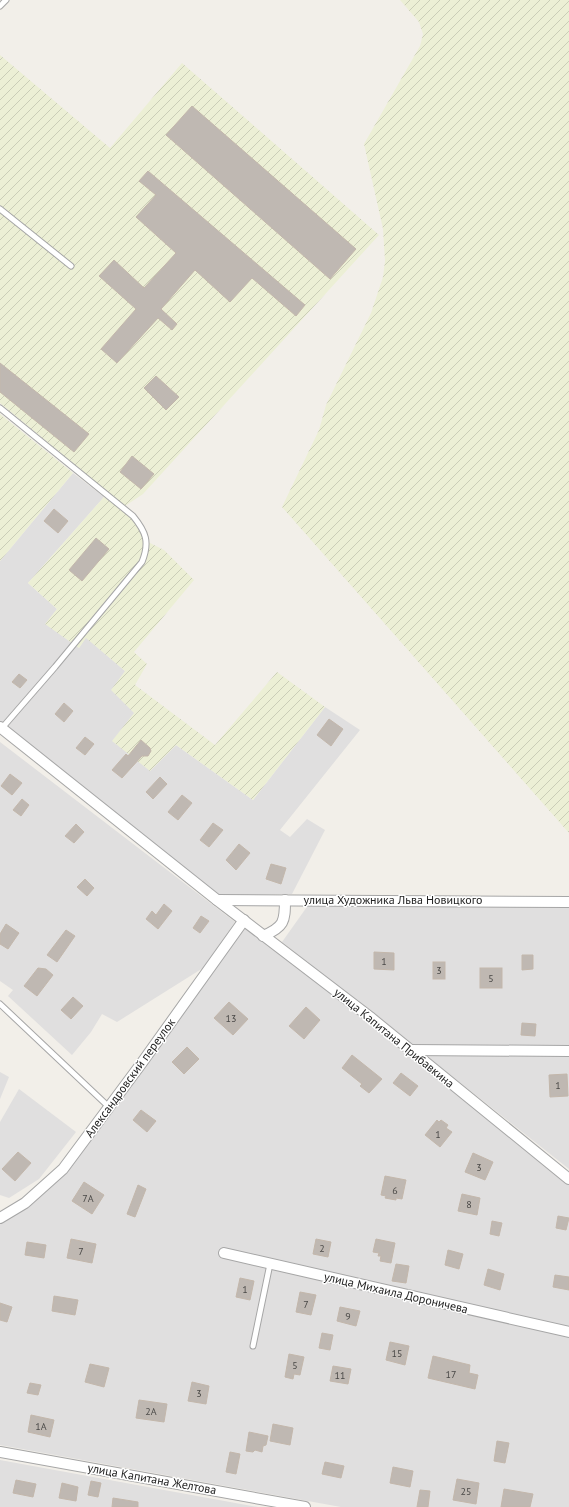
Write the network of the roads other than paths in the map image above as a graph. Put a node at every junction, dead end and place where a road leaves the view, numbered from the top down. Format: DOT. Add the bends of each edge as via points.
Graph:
graph roads {
  1 [pos="6,0"];
  2 [pos="0,6"];
  3 [pos="0,209"];
  4 [pos="71,266"];
  5 [pos="0,408"];
  6 [pos="1,728"];
  7 [pos="217,900"];
  8 [pos="285,900"];
  9 [pos="569,902"];
  10 [pos="244,920"];
  11 [pos="264,936"];
  12 [pos="0,1004"];
  13 [pos="410,1050"];
  14 [pos="569,1051"];
  15 [pos="109,1107"];
  16 [pos="569,1179"];
  17 [pos="0,1218"];
  18 [pos="224,1253"];
  19 [pos="270,1264"];
  20 [pos="569,1332"];
  21 [pos="253,1346"];
  22 [pos="0,1452"];
  23 [pos="305,1507"];
  1 -- 2 [label="lane"];
  3 -- 4 [label="lane"];
  5 -- 6 [label="lane" via="133,516 143,529 147,550 142,562 56,667"];
  6 -- 7 [label="street, улица Капитана Прибавкина"];
  7 -- 8 [label="street, улица Художника Льва Новицкого"];
  7 -- 10 [label="street, улица Капитана Прибавкина"];
  8 -- 9 [label="street, улица Художника Льва Новицкого"];
  8 -- 11 [label="street" via="283,922 276,930"];
  10 -- 11 [label="street, улица Капитана Прибавкина"];
  10 -- 15 [label="street, Александровский переулок"];
  11 -- 13 [label="street, улица Капитана Прибавкина"];
  12 -- 15 [label="lane"];
  13 -- 14 [label="street"];
  13 -- 16 [label="street, улица Капитана Прибавкина"];
  15 -- 17 [label="street, Александровский переулок" via="63,1169 25,1203"];
  18 -- 19 [label="street, улица Михаила Дороничева"];
  19 -- 20 [label="street, улица Михаила Дороничева"];
  19 -- 21 [label="lane"];
  22 -- 23 [label="street, улица Капитана Желтова"];
}
